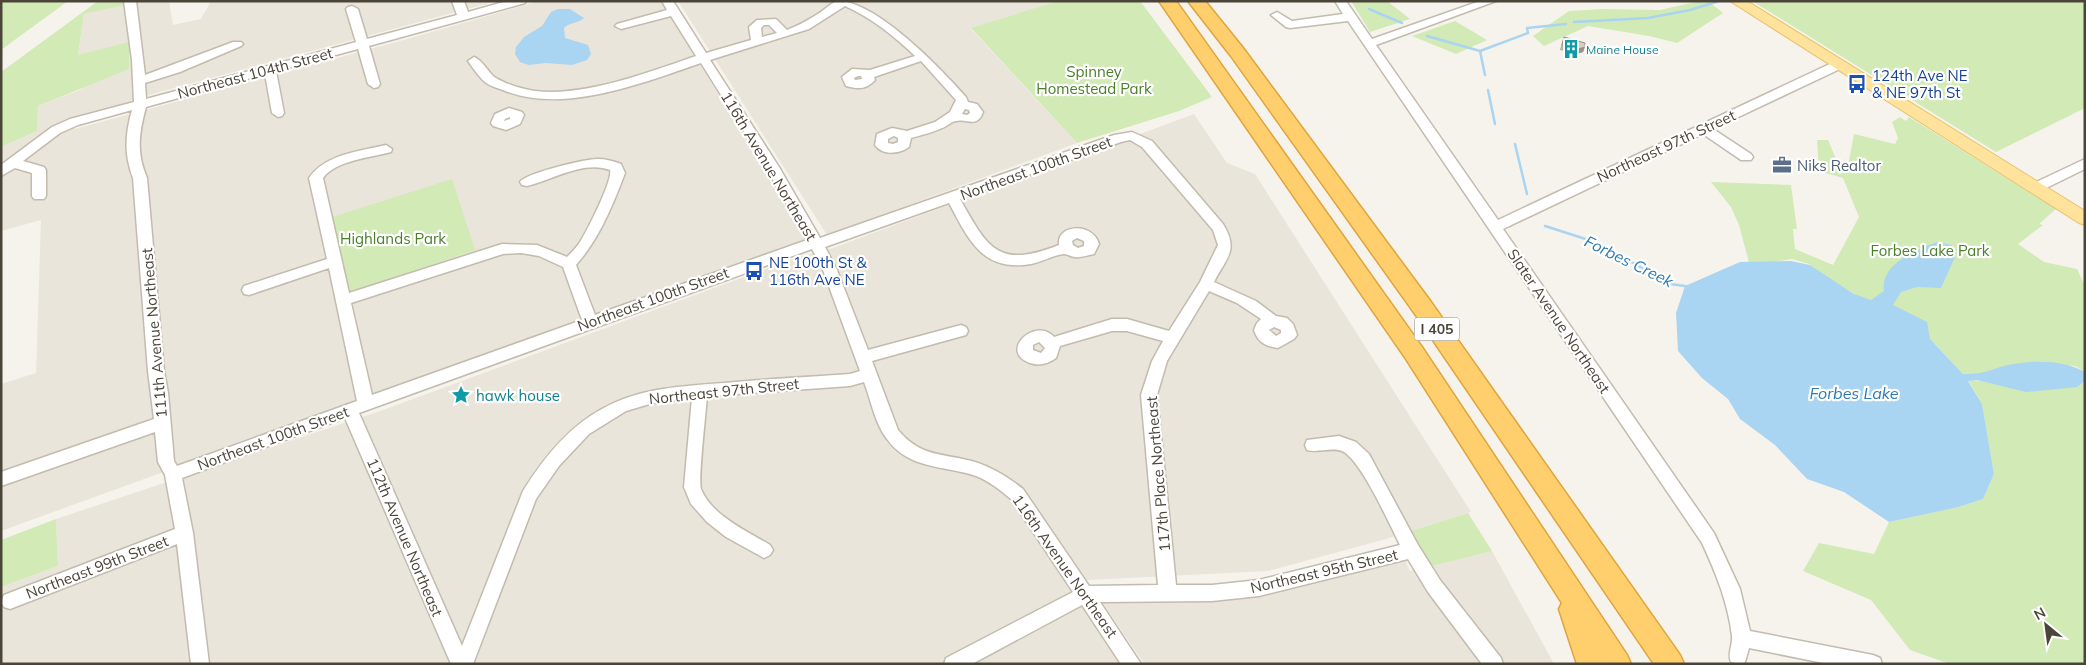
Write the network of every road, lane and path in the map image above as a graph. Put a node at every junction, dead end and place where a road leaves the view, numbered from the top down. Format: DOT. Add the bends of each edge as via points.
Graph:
graph roads {
  1 [pos="130,1"];
  2 [pos="458,1"];
  3 [pos="521,1"];
  4 [pos="844,1"];
  5 [pos="1167,1"];
  6 [pos="1196,1"];
  7 [pos="1340,1"];
  8 [pos="1491,1"];
  9 [pos="1737,1"];
  10 [pos="670,7"];
  11 [pos="352,9"];
  12 [pos="1276,15"];
  13 [pos="1350,17"];
  14 [pos="464,18"];
  15 [pos="621,26"];
  16 [pos="785,34"];
  17 [pos="756,42"];
  18 [pos="237,44"];
  19 [pos="1369,44"];
  20 [pos="362,45"];
  21 [pos="923,57"];
  22 [pos="703,58"];
  23 [pos="474,61"];
  24 [pos="1838,65"];
  25 [pos="270,70"];
  26 [pos="868,75"];
  27 [pos="138,81"];
  28 [pos="374,84"];
  29 [pos="528,94"];
  30 [pos="140,104"];
  31 [pos="957,110"];
  32 [pos="513,112"];
  33 [pos="278,114"];
  34 [pos="976,115"];
  35 [pos="1703,128"];
  36 [pos="905,136"];
  37 [pos="1137,138"];
  38 [pos="386,149"];
  39 [pos="1746,157"];
  40 [pos="13,163"];
  41 [pos="2085,163"];
  42 [pos="1,172"];
  43 [pos="527,182"];
  44 [pos="2034,188"];
  45 [pos="39,196"];
  46 [pos="953,198"];
  47 [pos="2085,219"];
  48 [pos="1495,227"];
  49 [pos="816,244"];
  50 [pos="1066,248"];
  51 [pos="335,261"];
  52 [pos="569,264"];
  53 [pos="1207,285"];
  54 [pos="249,290"];
  55 [pos="344,300"];
  56 [pos="1272,321"];
  57 [pos="590,322"];
  58 [pos="961,331"];
  59 [pos="1173,338"];
  60 [pos="1052,343"];
  61 [pos="862,358"];
  62 [pos="869,375"];
  63 [pos="700,391"];
  64 [pos="358,407"];
  65 [pos="162,423"];
  66 [pos="1313,445"];
  67 [pos="173,474"];
  68 [pos="1,479"];
  69 [pos="184,533"];
  70 [pos="764,550"];
  71 [pos="1412,550"];
  72 [pos="1566,584"];
  73 [pos="1168,593"];
  74 [pos="1086,594"];
  75 [pos="10,601"];
  76 [pos="1742,638"];
  77 [pos="1738,656"];
  78 [pos="200,664"];
  79 [pos="462,664"];
  80 [pos="953,664"];
  81 [pos="1132,664"];
  82 [pos="1494,664"];
  83 [pos="1591,664"];
  84 [pos="1617,664"];
  85 [pos="1670,664"];
  86 [pos="1873,664"];
  1 -- 27 [label="street, 111th Avenue Northeast"];
  2 -- 14 [label="street"];
  3 -- 14 [label="street, Northeast 104th Street"];
  4 -- 16 [label="street" via="805,26"];
  4 -- 21 [label="street" via="881,19"];
  5 -- 72 [label="highway, I 405" via="1414,353"];
  6 -- 85 [label="highway, I 405" via="1237,52 1423,308"];
  7 -- 13 [label="street, Slater Avenue Northeast"];
  8 -- 19 [label="street"];
  9 -- 24 [label="main road"];
  10 -- 15 [label="street"];
  10 -- 22 [label="street, 116th Avenue Northeast"];
  11 -- 20 [label="street"];
  12 -- 13 [label="street" via="1295,29"];
  13 -- 19 [label="street, Slater Avenue Northeast"];
  14 -- 20 [label="street, Northeast 104th Street"];
  16 -- 17 [label="street"];
  16 -- 17 [label="street" via="772,22 761,22 755,27"];
  17 -- 22 [label="street"];
  18 -- 27 [label="street" via="160,76"];
  19 -- 48 [label="street, Slater Avenue Northeast"];
  20 -- 25 [label="street, Northeast 104th Street"];
  20 -- 28 [label="street"];
  21 -- 26 [label="street"];
  21 -- 31 [label="street" via="962,100"];
  22 -- 29 [label="street" via="607,89 570,94"];
  22 -- 49 [label="street, 116th Avenue Northeast"];
  23 -- 29 [label="street" via="490,80"];
  24 -- 35 [label="street, Northeast 97th Street"];
  24 -- 44 [label="main road"];
  25 -- 30 [label="street, Northeast 104th Street"];
  25 -- 33 [label="street"];
  27 -- 30 [label="street, 111th Avenue Northeast"];
  29 -- 32 [label="street"];
  30 -- 40 [label="street, Northeast 104th Street" via="64,126"];
  30 -- 65 [label="street, 111th Avenue Northeast" via="134,121 133,161 140,178"];
  31 -- 34 [label="street" via="969,119"];
  31 -- 36 [label="street" via="941,124"];
  35 -- 39 [label="street"];
  35 -- 48 [label="street, Northeast 97th Street"];
  37 -- 46 [label="street, Northeast 100th Street" via="1119,138"];
  37 -- 53 [label="street, 117th Place Northeast" via="1146,144 1224,237 1225,247"];
  38 -- 51 [label="street, 112th Avenue Northeast" via="329,166 316,178"];
  40 -- 42 [label="street, Northeast 104th Street"];
  40 -- 45 [label="street" via="39,170"];
  41 -- 44 [label="street"];
  43 -- 52 [label="street" via="597,162 616,167 618,174 612,190 585,246"];
  44 -- 47 [label="main road"];
  46 -- 49 [label="street, Northeast 100th Street"];
  46 -- 50 [label="street" via="978,243 995,256 1022,261"];
  48 -- 76 [label="street, Slater Avenue Northeast" via="1708,538 1731,589"];
  49 -- 57 [label="street, Northeast 100th Street"];
  49 -- 61 [label="street, 116th Avenue Northeast" via="830,270"];
  51 -- 54 [label="street"];
  51 -- 55 [label="street, 112th Avenue Northeast"];
  52 -- 55 [label="street" via="529,247 502,249"];
  52 -- 57 [label="street"];
  53 -- 56 [label="street" via="1256,307"];
  53 -- 59 [label="street, 117th Place Northeast"];
  55 -- 64 [label="street, 112th Avenue Northeast"];
  57 -- 64 [label="street, Northeast 100th Street"];
  58 -- 61 [label="street"];
  59 -- 60 [label="street" via="1128,325 1112,325"];
  59 -- 73 [label="street, 117th Place Northeast" via="1152,378 1150,395"];
  61 -- 62 [label="street, 116th Avenue Northeast"];
  62 -- 63 [label="street, Northeast 97th Street" via="850,380"];
  62 -- 74 [label="street, 116th Avenue Northeast" via="898,444 911,454 971,468 1005,484 1027,506"];
  63 -- 70 [label="street" via="692,487 696,498 714,520"];
  63 -- 79 [label="street, Northeast 97th Street" via="645,399 607,413 583,430 539,478 520,516"];
  64 -- 67 [label="street, Northeast 100th Street"];
  64 -- 79 [label="street, 112th Avenue Northeast"];
  65 -- 67 [label="street, 111th Avenue Northeast" via="166,462"];
  65 -- 68 [label="street"];
  66 -- 71 [label="street" via="1339,443 1357,452"];
  67 -- 69 [label="street, 111th Avenue Northeast"];
  69 -- 75 [label="street, Northeast 99th Street"];
  69 -- 78 [label="street, 111th Avenue Northeast"];
  71 -- 73 [label="street, Northeast 95th Street" via="1259,588"];
  71 -- 82 [label="street" via="1434,586"];
  72 -- 83 [label="highway"];
  72 -- 84 [label="highway, I 405"];
  73 -- 74 [label="street, Northeast 95th Street"];
  74 -- 80 [label="street, Northeast 95th Street"];
  74 -- 81 [label="street, 116th Avenue Northeast"];
  76 -- 77 [label="street, Slater Avenue Northeast"];
  76 -- 86 [label="street"];
}
